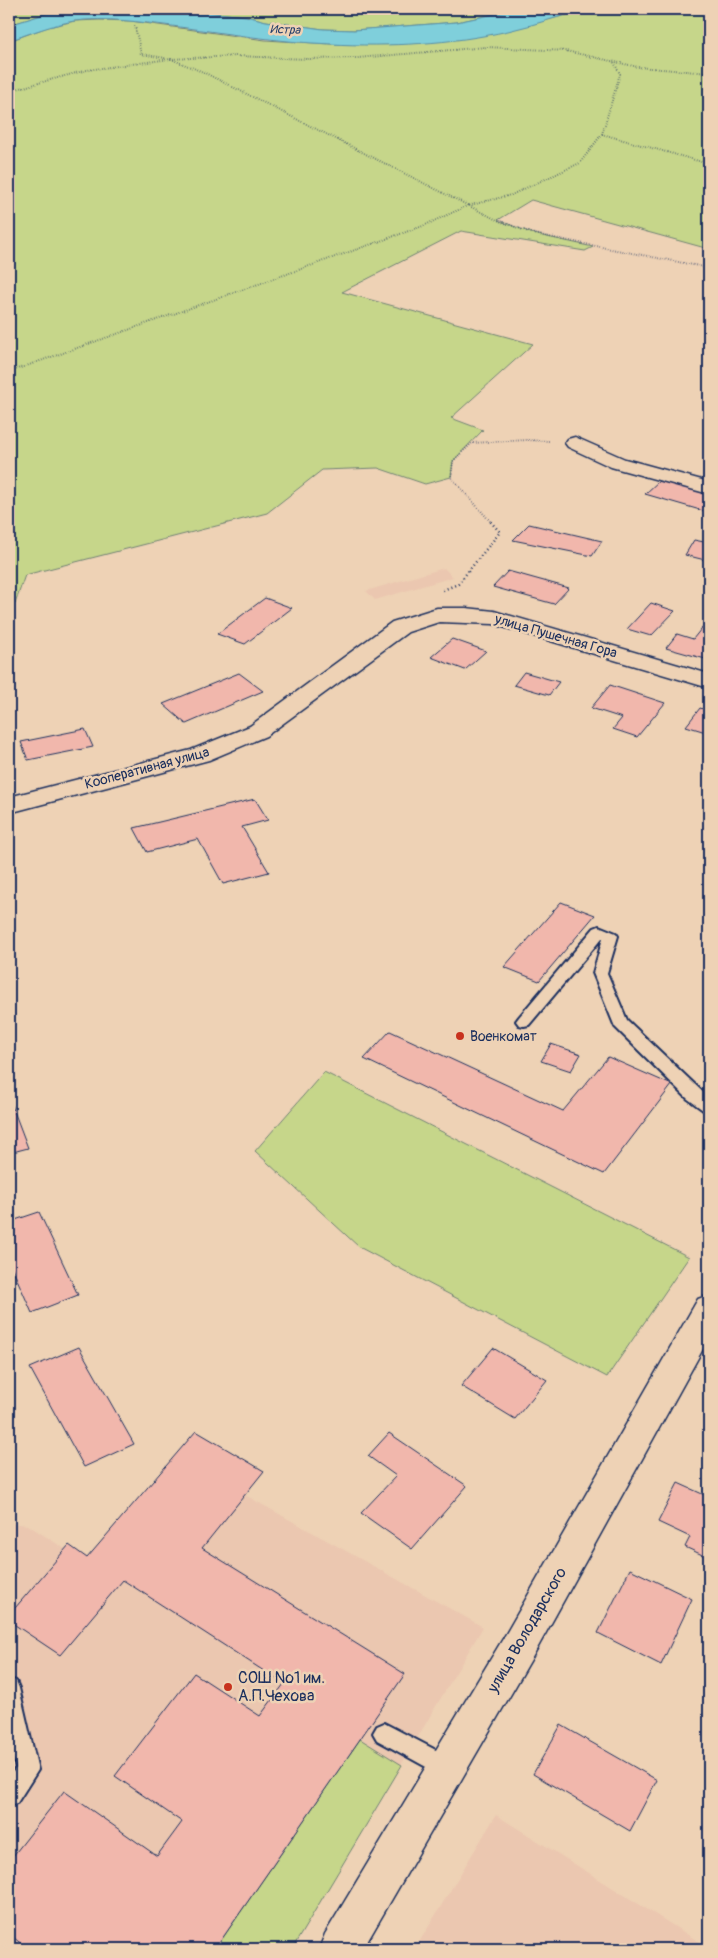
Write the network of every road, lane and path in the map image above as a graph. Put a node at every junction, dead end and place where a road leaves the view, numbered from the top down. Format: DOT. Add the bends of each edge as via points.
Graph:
graph roads {
  1 [pos="13,9"];
  2 [pos="9,10"];
  3 [pos="135,26"];
  4 [pos="170,58"];
  5 [pos="614,62"];
  6 [pos="709,73"];
  7 [pos="9,91"];
  8 [pos="602,134"];
  9 [pos="709,164"];
  10 [pos="468,206"];
  11 [pos="709,268"];
  12 [pos="9,372"];
  13 [pos="575,443"];
  14 [pos="709,488"];
  15 [pos="440,591"];
  16 [pos="400,627"];
  17 [pos="709,681"];
  18 [pos="9,805"];
  19 [pos="524,1022"];
  20 [pos="709,1106"];
  21 [pos="709,1308"];
  22 [pos="9,1688"];
  23 [pos="384,1733"];
  24 [pos="447,1767"];
  25 [pos="9,1795"];
  26 [pos="340,1949"];
  1 -- 2 [label="path"];
  3 -- 4 [label="path" via="141,54"];
  4 -- 5 [label="path" via="357,58 487,47 566,51"];
  4 -- 7 [label="path" via="87,70"];
  4 -- 10 [label="path"];
  5 -- 6 [label="path"];
  5 -- 8 [label="path" via="620,74"];
  8 -- 9 [label="path"];
  8 -- 10 [label="path" via="580,163 511,195"];
  10 -- 11 [label="path" via="534,234"];
  10 -- 12 [label="path" via="329,260"];
  13 -- 14 [label="street" via="618,464"];
  13 -- 15 [label="path" via="526,440 472,443 453,461 452,477 500,532 458,584"];
  16 -- 17 [label="street, улица Пушечная Гора" via="437,615 494,618"];
  16 -- 18 [label="street, Кооперативная улица" via="258,731 200,756"];
  19 -- 20 [label="lane" via="599,931 611,936 600,973 620,1023"];
  21 -- 24 [label="street, улица Володарского"];
  22 -- 25 [label="lane" via="28,1770"];
  23 -- 24 [label="lane"];
  24 -- 26 [label="street, улица Володарского"];
}
